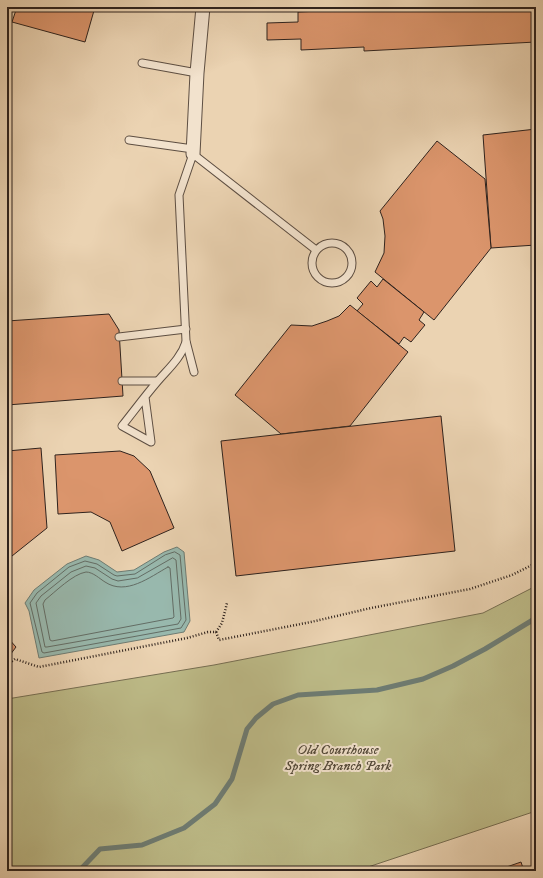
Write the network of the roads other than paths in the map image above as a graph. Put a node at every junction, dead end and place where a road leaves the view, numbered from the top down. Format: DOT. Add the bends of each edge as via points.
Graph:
graph roads {
  1 [pos="203,7"];
  2 [pos="142,63"];
  3 [pos="197,73"];
  4 [pos="129,140"];
  5 [pos="193,152"];
  6 [pos="316,250"];
  7 [pos="186,329"];
  8 [pos="119,337"];
  9 [pos="186,341"];
  10 [pos="194,372"];
  11 [pos="122,381"];
  12 [pos="158,381"];
  13 [pos="145,397"];
  1 -- 3 [label="street"];
  2 -- 3 [label="lane"];
  3 -- 5 [label="street"];
  4 -- 5 [label="lane"];
  5 -- 6 [label="lane"];
  5 -- 7 [label="lane" via="179,195"];
  6 -- 6 [label="lane" via="312,265 314,273 320,278 334,283 347,275 352,261 344,247 330,243"];
  7 -- 8 [label="lane"];
  7 -- 9 [label="lane"];
  9 -- 10 [label="lane"];
  9 -- 12 [label="lane" via="179,357"];
  11 -- 12 [label="lane"];
  12 -- 13 [label="lane"];
  13 -- 13 [label="lane" via="122,426 151,442 150,434"];
}
